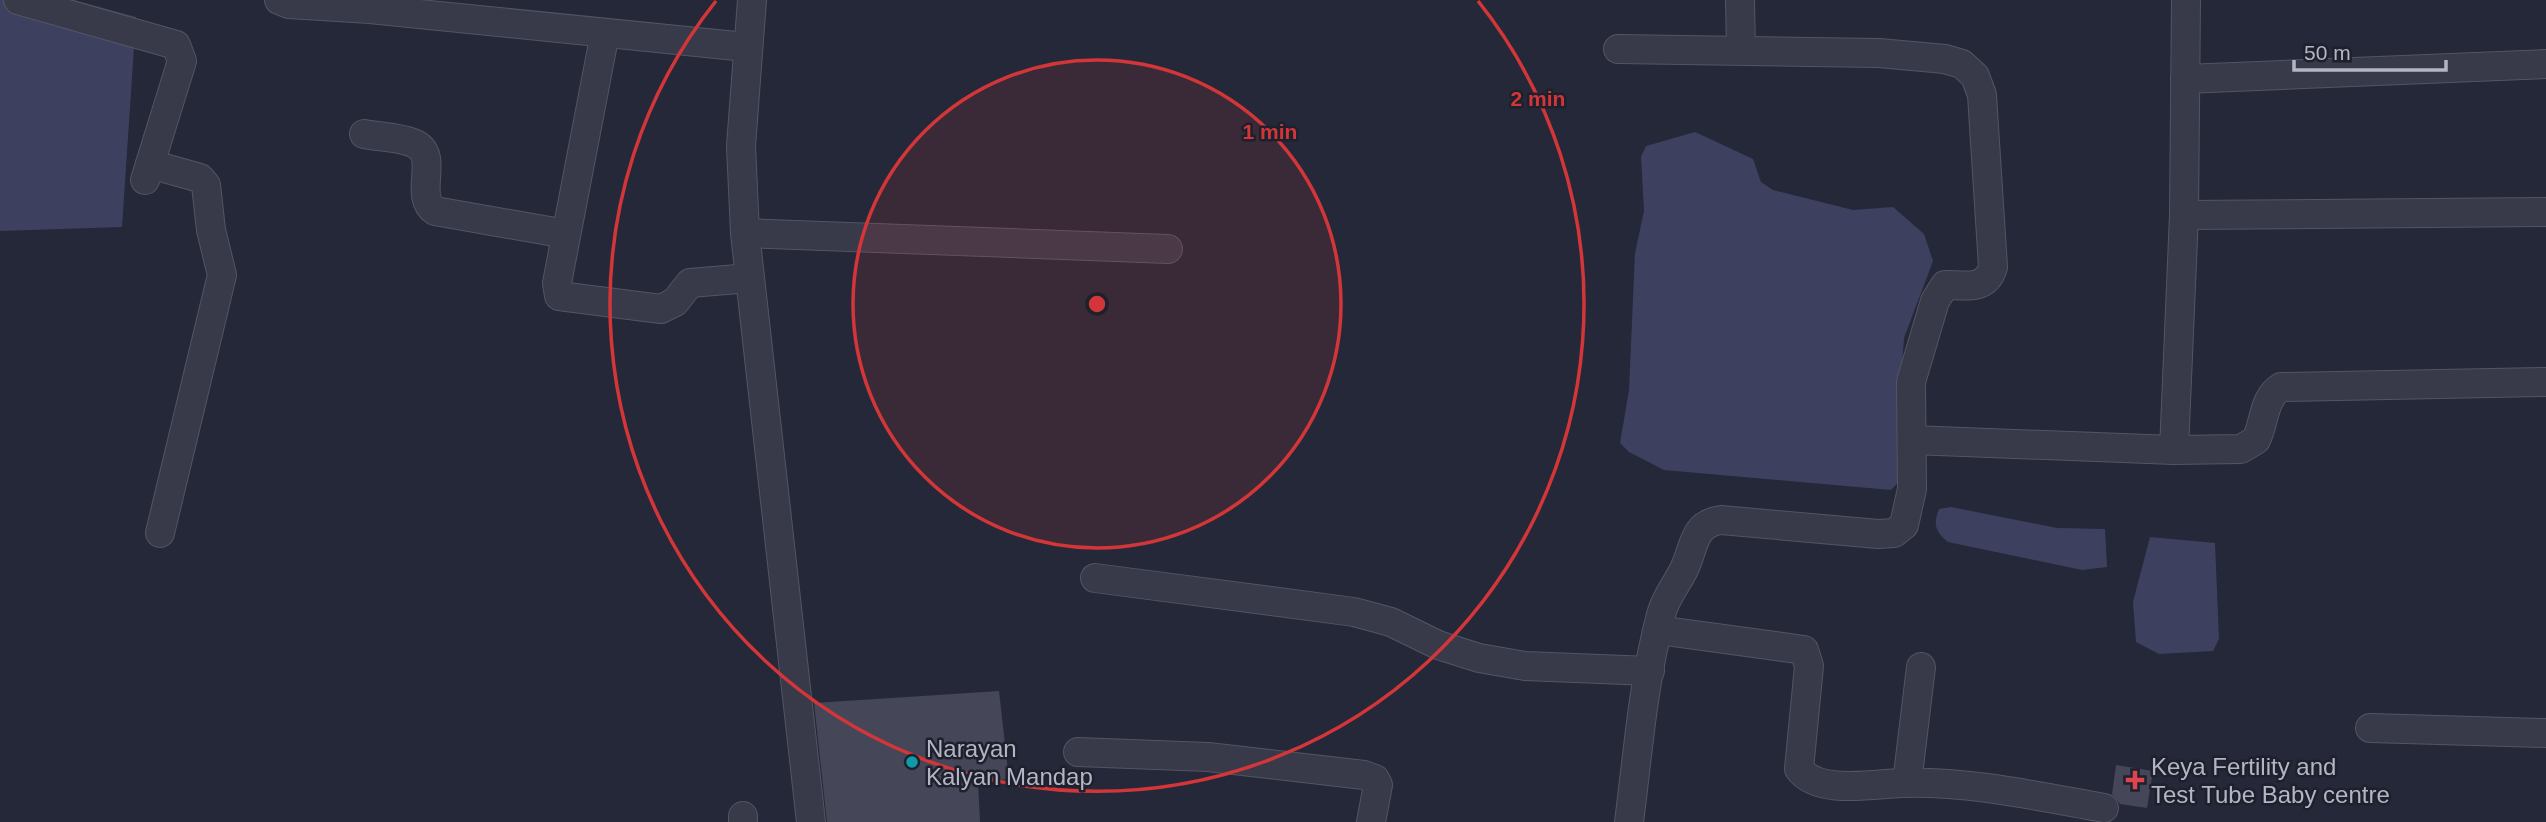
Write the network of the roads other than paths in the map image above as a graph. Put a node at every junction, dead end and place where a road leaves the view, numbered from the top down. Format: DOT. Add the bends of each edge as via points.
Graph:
graph roads {
  1 [pos="18,0"];
  2 [pos="279,0"];
  3 [pos="752,0"];
  4 [pos="1740,0"];
  5 [pos="2186,0"];
  6 [pos="605,33"];
  7 [pos="746,47"];
  8 [pos="1618,49"];
  9 [pos="1741,50"];
  10 [pos="2546,64"];
  11 [pos="2185,79"];
  12 [pos="364,134"];
  13 [pos="2546,212"];
  14 [pos="2184,215"];
  15 [pos="745,233"];
  16 [pos="566,234"];
  17 [pos="1168,249"];
  18 [pos="750,278"];
  19 [pos="2546,382"];
  20 [pos="1912,440"];
  21 [pos="2174,450"];
  22 [pos="160,533"];
  23 [pos="1096,578"];
  24 [pos="1658,631"];
  25 [pos="1921,667"];
  26 [pos="1650,671"];
  27 [pos="2370,729"];
  28 [pos="2546,733"];
  29 [pos="1078,751"];
  30 [pos="1907,783"];
  31 [pos="2104,808"];
  32 [pos="811,822"];
  33 [pos="1371,822"];
  34 [pos="1629,822"];
  1 -- 22 [label="street" via="176,45 182,61 147,172 200,178 206,185 222,275"];
  2 -- 6 [label="street"];
  3 -- 7 [label="street"];
  4 -- 9 [label="street"];
  5 -- 11 [label="street"];
  6 -- 7 [label="street"];
  6 -- 16 [label="street"];
  7 -- 15 [label="street" via="741,146"];
  8 -- 9 [label="street"];
  9 -- 20 [label="street" via="1879,52 1945,59 1962,64 1975,76 1982,94 1993,267 1983,284 1945,285 1940,290 1911,382"];
  10 -- 11 [label="street"];
  11 -- 14 [label="street"];
  12 -- 16 [label="street" via="414,143 422,149 427,167 425,198 435,211"];
  13 -- 14 [label="street"];
  14 -- 21 [label="street"];
  15 -- 17 [label="street"];
  15 -- 18 [label="street"];
  16 -- 18 [label="street" via="556,291 566,299 661,309 675,302 690,283"];
  18 -- 32 [label="street"];
  19 -- 21 [label="street" via="2281,387 2272,392 2260,432 2250,446"];
  20 -- 21 [label="street"];
  20 -- 24 [label="street" via="1912,489 1904,525 1894,533 1708,522 1699,530 1661,613"];
  23 -- 26 [label="street" via="1354,612 1391,622 1438,645 1525,666"];
  24 -- 26 [label="street"];
  24 -- 30 [label="street" via="1804,650 1809,666 1799,769 1805,778 1828,784"];
  25 -- 30 [label="street"];
  26 -- 34 [label="street"];
  27 -- 28 [label="street"];
  29 -- 33 [label="street" via="1208,757 1371,776 1378,785"];
  30 -- 31 [label="street" via="1964,784"];
}
